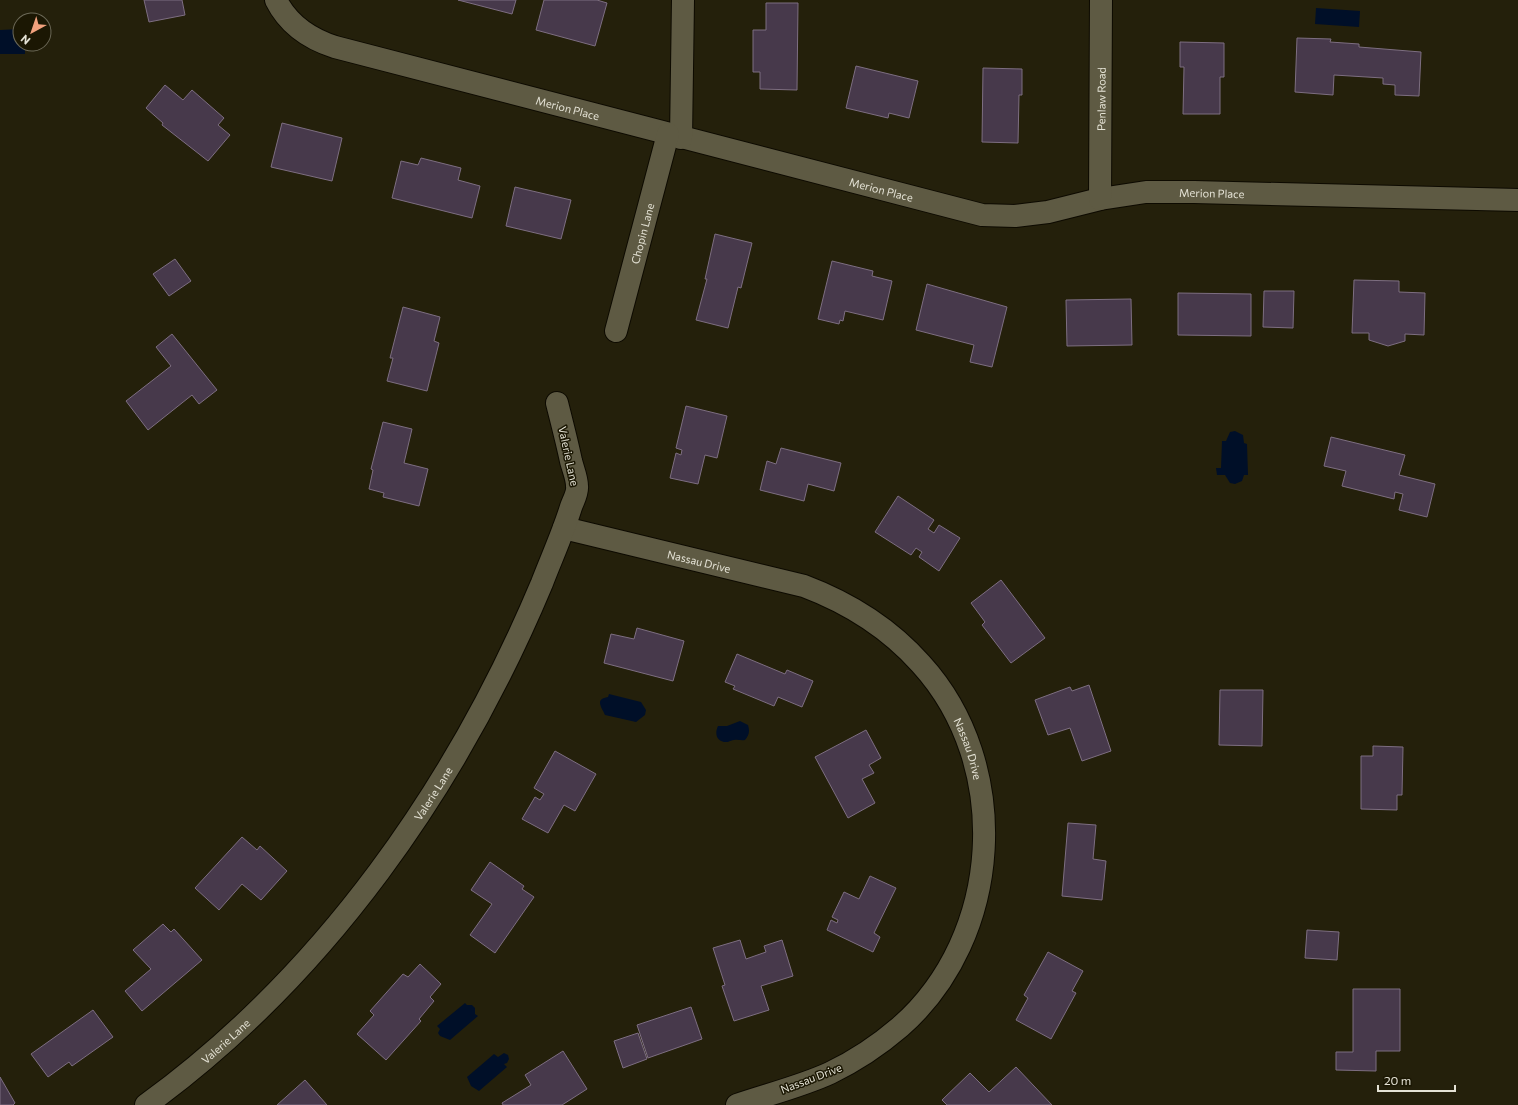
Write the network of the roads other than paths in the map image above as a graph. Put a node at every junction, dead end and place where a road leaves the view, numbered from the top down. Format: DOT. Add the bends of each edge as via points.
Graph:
graph roads {
  1 [pos="276,0"];
  2 [pos="683,0"];
  3 [pos="1101,0"];
  4 [pos="675,136"];
  5 [pos="1100,199"];
  6 [pos="1518,200"];
  7 [pos="616,331"];
  8 [pos="558,403"];
  9 [pos="564,528"];
  10 [pos="146,1105"];
  11 [pos="737,1105"];
  1 -- 4 [label="street, Merion Place" via="280,9 297,28 329,46"];
  2 -- 4 [label="street, Chopin Lane"];
  3 -- 5 [label="street, Penlaw Road"];
  4 -- 5 [label="street, Merion Place" via="982,215 1015,216 1048,212"];
  4 -- 7 [label="street, Chopin Lane"];
  5 -- 6 [label="street, Merion Place" via="1146,192 1194,192"];
  8 -- 9 [label="street, Valerie Lane" via="578,488"];
  9 -- 10 [label="street, Valerie Lane" via="533,603 485,702 430,799 390,858 341,921 288,980 230,1036"];
  9 -- 11 [label="street, Nassau Drive" via="804,586 860,612 893,636 922,665 944,694 963,730 977,768 984,815 985,849 980,885 969,925 952,962 929,996 901,1026 869,1051 829,1073"];
}
